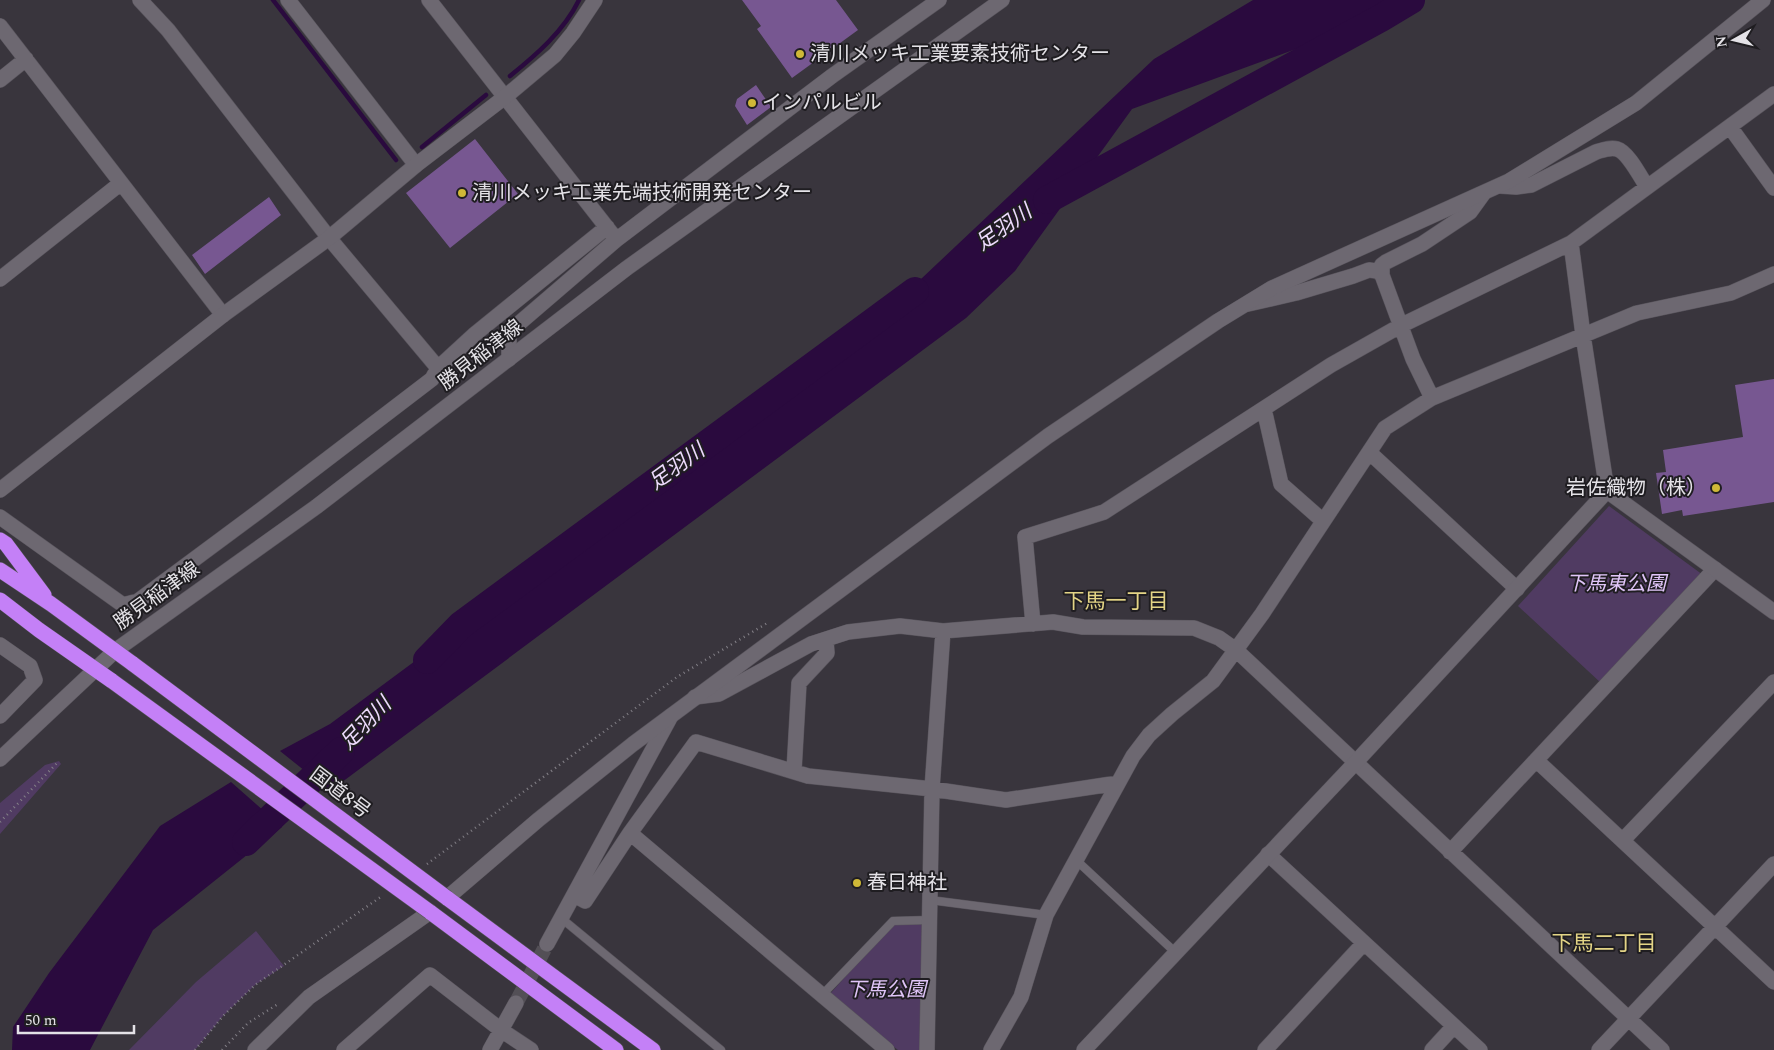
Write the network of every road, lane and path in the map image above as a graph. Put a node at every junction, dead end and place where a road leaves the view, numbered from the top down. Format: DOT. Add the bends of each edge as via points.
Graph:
graph roads {
  1 [pos="140,0"];
  2 [pos="288,0"];
  3 [pos="430,0"];
  4 [pos="594,0"];
  5 [pos="939,0"];
  6 [pos="1002,0"];
  7 [pos="1763,0"];
  8 [pos="0,26"];
  9 [pos="26,59"];
  10 [pos="0,80"];
  11 [pos="1774,94"];
  12 [pos="505,97"];
  13 [pos="1730,127"];
  14 [pos="416,165"];
  15 [pos="121,183"];
  16 [pos="1500,186"];
  17 [pos="1647,187"];
  18 [pos="1774,188"];
  19 [pos="1483,194"];
  20 [pos="611,234"];
  21 [pos="329,238"];
  22 [pos="1571,243"];
  23 [pos="1774,274"];
  24 [pos="1382,275"];
  25 [pos="0,279"];
  26 [pos="1244,305"];
  27 [pos="223,315"];
  28 [pos="1400,326"];
  29 [pos="1583,336"];
  30 [pos="509,359"];
  31 [pos="438,368"];
  32 [pos="1432,398"];
  33 [pos="1264,409"];
  34 [pos="1369,452"];
  35 [pos="0,490"];
  36 [pos="1607,491"];
  37 [pos="0,516"];
  38 [pos="1323,521"];
  39 [pos="3,542"];
  40 [pos="1715,569"];
  41 [pos="0,570"];
  42 [pos="1517,589"];
  43 [pos="0,600"];
  44 [pos="51,604"];
  45 [pos="1774,612"];
  46 [pos="0,614"];
  47 [pos="776,618"];
  48 [pos="1033,624"];
  49 [pos="39,630"];
  50 [pos="943,631"];
  51 [pos="826,640"];
  52 [pos="0,645"];
  53 [pos="116,650"];
  54 [pos="1236,650"];
  55 [pos="97,670"];
  56 [pos="1774,682"];
  57 [pos="696,697"];
  58 [pos="0,716"];
  59 [pos="671,716"];
  60 [pos="0,759"];
  61 [pos="1536,760"];
  62 [pos="59,761"];
  63 [pos="1355,763"];
  64 [pos="794,772"];
  65 [pos="1118,783"];
  66 [pos="932,789"];
  67 [pos="0,822"];
  68 [pos="630,833"];
  69 [pos="1623,840"];
  70 [pos="1450,852"];
  71 [pos="1268,854"];
  72 [pos="1076,860"];
  73 [pos="1774,864"];
  74 [pos="426,865"];
  75 [pos="389,892"];
  76 [pos="574,895"];
  77 [pos="447,898"];
  78 [pos="930,900"];
  79 [pos="430,912"];
  80 [pos="1046,915"];
  81 [pos="561,918"];
  82 [pos="930,920"];
  83 [pos="1716,926"];
  84 [pos="1364,943"];
  85 [pos="547,944"];
  86 [pos="1175,952"];
  87 [pos="1774,982"];
  88 [pos="822,996"];
  89 [pos="516,1002"];
  90 [pos="279,1004"];
  91 [pos="1629,1018"];
  92 [pos="1454,1026"];
  93 [pos="501,1030"];
  94 [pos="195,1050"];
  95 [pos="222,1050"];
  96 [pos="255,1050"];
  97 [pos="344,1050"];
  98 [pos="490,1050"];
  99 [pos="532,1050"];
  100 [pos="616,1050"];
  101 [pos="653,1050"];
  102 [pos="722,1050"];
  103 [pos="887,1050"];
  104 [pos="927,1050"];
  105 [pos="991,1050"];
  106 [pos="1084,1050"];
  107 [pos="1265,1050"];
  108 [pos="1432,1050"];
  109 [pos="1480,1050"];
  110 [pos="1599,1050"];
  111 [pos="1662,1050"];
  1 -- 21 [label="street" via="168,30"];
  2 -- 14 [label="street"];
  3 -- 12 [label="street"];
  4 -- 12 [label="street" via="556,55"];
  5 -- 20 [label="street"];
  6 -- 30 [label="street, 勝見稲津線" via="627,268"];
  7 -- 16 [label="street" via="1636,102"];
  8 -- 9 [label="street"];
  9 -- 10 [label="street"];
  9 -- 15 [label="street"];
  11 -- 13 [label="street"];
  12 -- 14 [label="street"];
  12 -- 20 [label="street"];
  13 -- 17 [label="street"];
  13 -- 18 [label="street"];
  14 -- 21 [label="street"];
  15 -- 25 [label="street"];
  15 -- 27 [label="street"];
  16 -- 17 [label="street" via="1532,185 1607,148 1624,152"];
  16 -- 19 [label="street"];
  17 -- 22 [label="street"];
  19 -- 24 [label="street" via="1470,212 1422,244 1382,265"];
  19 -- 26 [label="street" via="1272,288"];
  20 -- 30 [label="street" via="509,332"];
  20 -- 31 [label="street" via="475,334"];
  21 -- 27 [label="street"];
  21 -- 31 [label="street"];
  22 -- 28 [label="street"];
  22 -- 29 [label="street"];
  23 -- 29 [label="street" via="1731,293 1637,313"];
  24 -- 26 [label="street" via="1368,270 1296,294"];
  24 -- 28 [label="street"];
  26 -- 57 [label="street" via="1048,436"];
  27 -- 35 [label="street"];
  28 -- 32 [label="street"];
  28 -- 33 [label="street" via="1331,365"];
  29 -- 32 [label="street"];
  29 -- 36 [label="street"];
  30 -- 53 [label="street, 勝見稲津線" via="316,507"];
  31 -- 37 [label="street" via="432,379 138,601 123,605"];
  32 -- 34 [label="street" via="1385,428"];
  33 -- 38 [label="street" via="1281,484"];
  33 -- 48 [label="street" via="1104,512 1026,537"];
  34 -- 38 [label="street"];
  34 -- 42 [label="street"];
  36 -- 40 [label="street"];
  36 -- 42 [label="street"];
  38 -- 54 [label="street"];
  39 -- 44 [label="highway"];
  40 -- 45 [label="street"];
  40 -- 61 [label="street"];
  41 -- 44 [label="highway, 国道8号"];
  42 -- 63 [label="street"];
  43 -- 49 [label="highway"];
  44 -- 53 [label="highway, 国道8号"];
  46 -- 49 [label="highway"];
  47 -- 74 [label="path" via="677,677"];
  48 -- 50 [label="street"];
  48 -- 54 [label="street" via="1194,628 1219,638"];
  49 -- 55 [label="highway"];
  50 -- 51 [label="street" via="900,626 848,632"];
  50 -- 66 [label="street"];
  51 -- 57 [label="street" via="810,644 720,694"];
  51 -- 64 [label="street" via="827,653 799,683"];
  52 -- 58 [label="street" via="30,666 35,680"];
  53 -- 55 [label="street, 勝見稲津線"];
  53 -- 77 [label="highway, 国道8号, bridge"];
  54 -- 63 [label="street"];
  54 -- 65 [label="street" via="1213,681 1149,736"];
  55 -- 60 [label="street, 勝見稲津線"];
  55 -- 79 [label="highway, bridge"];
  56 -- 69 [label="street"];
  57 -- 59 [label="street"];
  59 -- 76 [label="street"];
  59 -- 77 [label="street" via="538,820"];
  61 -- 69 [label="street"];
  61 -- 70 [label="street"];
  62 -- 67 [label="path"];
  63 -- 70 [label="street"];
  63 -- 71 [label="street"];
  64 -- 66 [label="street"];
  64 -- 68 [label="street" via="696,742"];
  65 -- 66 [label="street" via="1006,800"];
  65 -- 72 [label="street"];
  66 -- 78 [label="street"];
  68 -- 76 [label="street" via="585,901"];
  68 -- 88 [label="street"];
  69 -- 83 [label="street"];
  70 -- 91 [label="street"];
  71 -- 84 [label="street"];
  71 -- 86 [label="street"];
  72 -- 80 [label="street"];
  72 -- 86 [label="lane"];
  73 -- 83 [label="street"];
  75 -- 94 [label="path" via="255,985"];
  76 -- 81 [label="street"];
  77 -- 101 [label="highway, 国道8号"];
  78 -- 80 [label="lane"];
  78 -- 82 [label="street"];
  79 -- 96 [label="street" via="309,997"];
  79 -- 100 [label="highway"];
  80 -- 105 [label="street" via="1020,998"];
  81 -- 85 [label="street"];
  81 -- 102 [label="lane"];
  82 -- 88 [label="lane" via="893,921"];
  82 -- 104 [label="street"];
  83 -- 87 [label="street"];
  83 -- 91 [label="street"];
  84 -- 92 [label="street"];
  84 -- 107 [label="street"];
  86 -- 106 [label="street"];
  88 -- 103 [label="street"];
  89 -- 93 [label="street"];
  90 -- 95 [label="path" via="248,1023"];
  91 -- 110 [label="street"];
  91 -- 111 [label="street"];
  92 -- 108 [label="street"];
  92 -- 109 [label="street"];
  93 -- 97 [label="street" via="430,975"];
  93 -- 98 [label="street"];
  93 -- 99 [label="street"];
}
